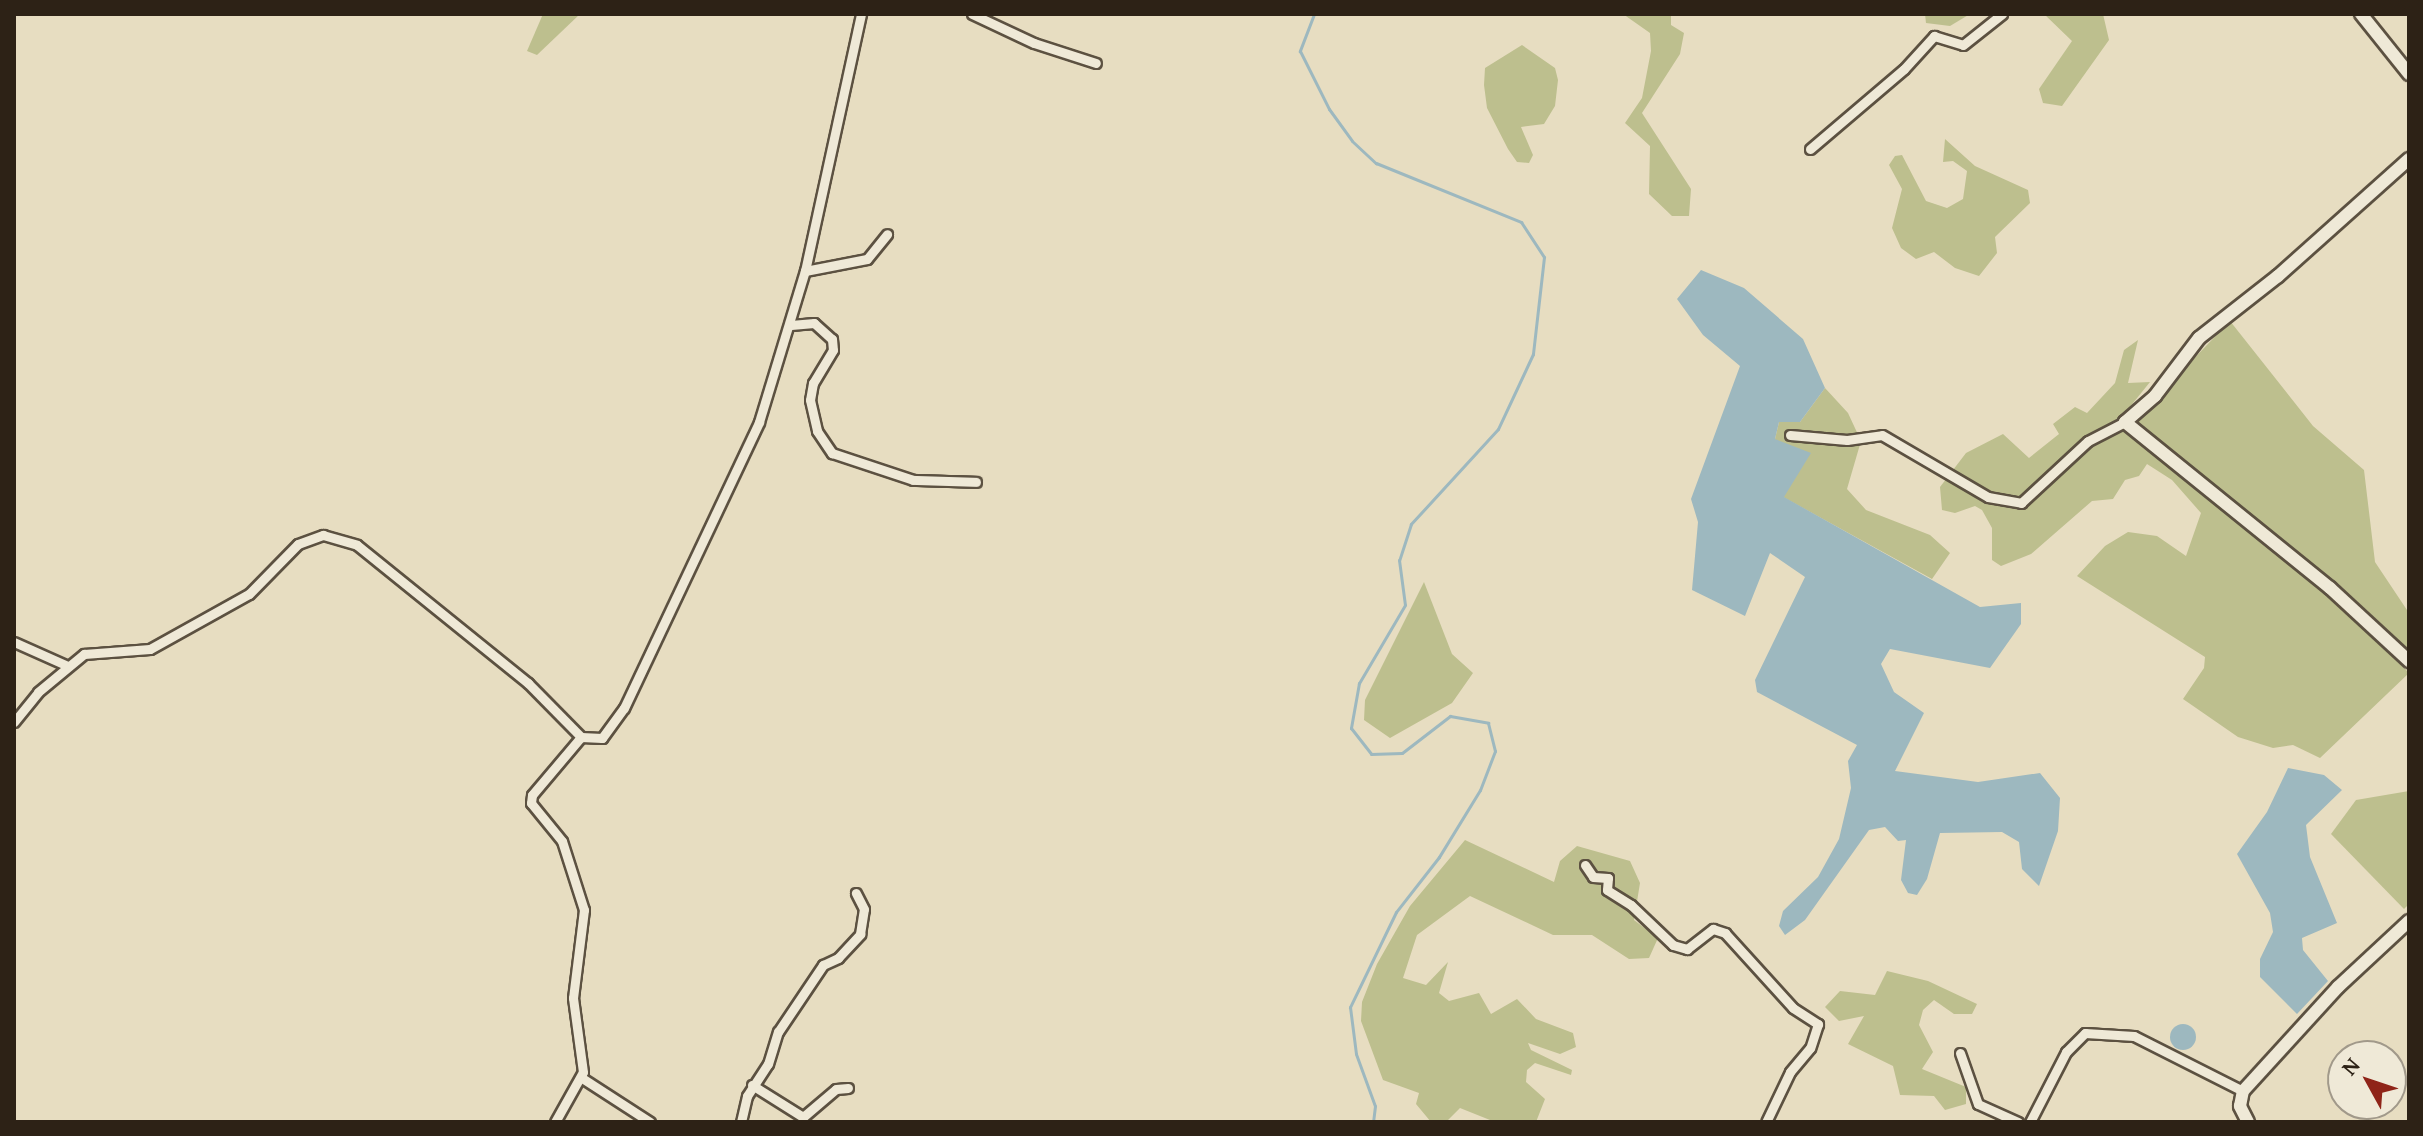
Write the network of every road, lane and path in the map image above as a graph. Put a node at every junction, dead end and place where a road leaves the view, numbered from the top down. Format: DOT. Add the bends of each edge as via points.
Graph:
graph roads {
  1 [pos="861,14"];
  2 [pos="972,14"];
  3 [pos="2002,14"];
  4 [pos="2361,14"];
  5 [pos="1096,63"];
  6 [pos="2409,74"];
  7 [pos="1810,149"];
  8 [pos="2409,159"];
  9 [pos="887,234"];
  10 [pos="805,271"];
  11 [pos="791,325"];
  12 [pos="2125,422"];
  13 [pos="1790,435"];
  14 [pos="976,482"];
  15 [pos="14,642"];
  16 [pos="2409,661"];
  17 [pos="68,666"];
  18 [pos="14,722"];
  19 [pos="581,737"];
  20 [pos="1585,865"];
  21 [pos="856,893"];
  22 [pos="2409,921"];
  23 [pos="1960,1053"];
  24 [pos="582,1078"];
  25 [pos="752,1085"];
  26 [pos="848,1088"];
  27 [pos="2243,1091"];
  28 [pos="555,1122"];
  29 [pos="650,1122"];
  30 [pos="741,1122"];
  31 [pos="1766,1122"];
  32 [pos="2018,1122"];
  33 [pos="2030,1122"];
  34 [pos="2248,1122"];
  1 -- 10 [label="street"];
  2 -- 5 [label="street" via="1034,43"];
  3 -- 7 [label="street" via="1963,45 1934,36 1904,69"];
  4 -- 6 [label="street"];
  8 -- 12 [label="street" via="2278,276 2199,338 2155,396"];
  9 -- 10 [label="street" via="867,259"];
  10 -- 11 [label="street"];
  11 -- 14 [label="street" via="814,323 832,339 833,350 813,383 810,400 817,431 832,453 913,480"];
  11 -- 19 [label="street" via="755,432 641,678 607,734"];
  12 -- 13 [label="street" via="2088,441 2030,499 2011,503 1988,497 1882,435 1847,440"];
  12 -- 16 [label="street" via="2330,588"];
  15 -- 17 [label="street"];
  17 -- 18 [label="street"];
  17 -- 19 [label="street" via="95,651 150,649 249,594 298,544 315,536 340,536 528,683"];
  19 -- 24 [label="street" via="539,784 531,803 562,841 584,910 573,998"];
  20 -- 31 [label="street" via="1593,877 1608,878 1607,890 1673,945 1687,949 1713,929 1725,933 1793,1008 1818,1024 1810,1048 1790,1072"];
  21 -- 25 [label="street" via="864,909 860,934 816,974"];
  22 -- 27 [label="street" via="2338,987"];
  23 -- 32 [label="street" via="1978,1104"];
  24 -- 28 [label="street"];
  24 -- 29 [label="street"];
  25 -- 26 [label="street" via="803,1117 836,1089"];
  25 -- 30 [label="street"];
  27 -- 33 [label="street" via="2134,1036 2085,1033 2066,1052"];
  27 -- 34 [label="street" via="2240,1106"];
}
